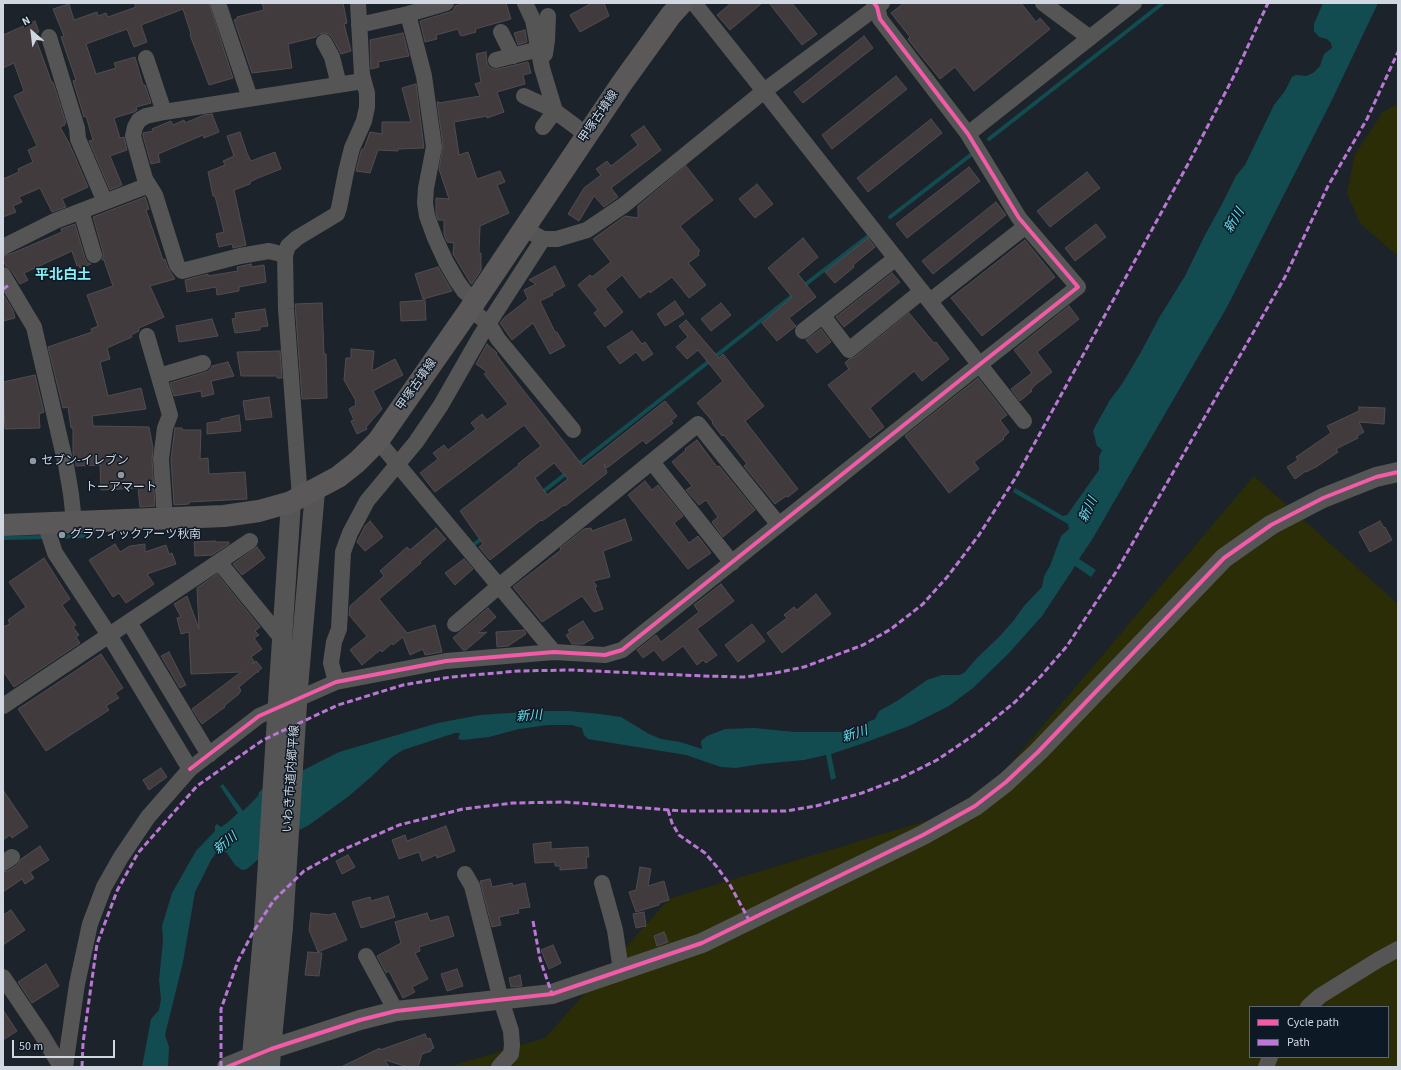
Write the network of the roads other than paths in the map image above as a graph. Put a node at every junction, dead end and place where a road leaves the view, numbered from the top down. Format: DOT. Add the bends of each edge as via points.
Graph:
graph roads {
  1 [pos="218,3"];
  2 [pos="358,3"];
  3 [pos="446,3"];
  4 [pos="526,3"];
  5 [pos="682,3"];
  6 [pos="694,3"];
  7 [pos="1043,3"];
  8 [pos="1134,3"];
  9 [pos="878,4"];
  10 [pos="408,14"];
  11 [pos="548,16"];
  12 [pos="359,25"];
  13 [pos="501,32"];
  14 [pos="49,37"];
  15 [pos="1090,38"];
  16 [pos="324,42"];
  17 [pos="540,55"];
  18 [pos="513,56"];
  19 [pos="146,58"];
  20 [pos="496,60"];
  21 [pos="363,81"];
  22 [pos="339,84"];
  23 [pos="764,91"];
  24 [pos="524,96"];
  25 [pos="250,98"];
  26 [pos="554,111"];
  27 [pos="164,112"];
  28 [pos="543,127"];
  29 [pos="968,134"];
  30 [pos="588,135"];
  31 [pos="149,185"];
  32 [pos="105,202"];
  33 [pos="81,211"];
  34 [pos="1026,226"];
  35 [pos="524,228"];
  36 [pos="543,239"];
  37 [pos="3,248"];
  38 [pos="94,255"];
  39 [pos="285,255"];
  40 [pos="896,258"];
  41 [pos="3,275"];
  42 [pos="926,296"];
  43 [pos="472,304"];
  44 [pos="823,316"];
  45 [pos="489,324"];
  46 [pos="803,331"];
  47 [pos="147,336"];
  48 [pos="203,363"];
  49 [pos="979,365"];
  50 [pos="159,376"];
  51 [pos="1024,421"];
  52 [pos="573,430"];
  53 [pos="378,442"];
  54 [pos="652,462"];
  55 [pos="397,464"];
  56 [pos="1398,472"];
  57 [pos="302,497"];
  58 [pos="165,519"];
  59 [pos="74,522"];
  60 [pos="45,523"];
  61 [pos="3,525"];
  62 [pos="779,525"];
  63 [pos="250,541"];
  64 [pos="219,562"];
  65 [pos="732,563"];
  66 [pos="499,586"];
  67 [pos="129,622"];
  68 [pos="455,624"];
  69 [pos="109,635"];
  70 [pos="283,640"];
  71 [pos="554,652"];
  72 [pos="336,682"];
  73 [pos="289,687"];
  74 [pos="3,706"];
  75 [pos="208,755"];
  76 [pos="190,769"];
  77 [pos="464,874"];
  78 [pos="602,883"];
  79 [pos="274,926"];
  80 [pos="1398,949"];
  81 [pos="366,956"];
  82 [pos="621,970"];
  83 [pos="3,977"];
  84 [pos="501,1000"];
  85 [pos="1309,1006"];
  86 [pos="396,1012"];
  87 [pos="271,1058"];
  88 [pos="252,1062"];
  89 [pos="61,1067"];
  90 [pos="65,1067"];
  91 [pos="227,1067"];
  92 [pos="499,1067"];
  1 -- 25 [label="street"];
  2 -- 12 [label="street"];
  3 -- 10 [label="street"];
  4 -- 17 [label="street" via="533,20"];
  5 -- 30 [label="main road, 甲塚古墳線" via="622,82"];
  6 -- 23 [label="street"];
  7 -- 15 [label="street"];
  8 -- 15 [label="street"];
  9 -- 23 [label="street"];
  9 -- 29 [label="street" via="880,19"];
  10 -- 12 [label="street"];
  10 -- 43 [label="street" via="424,76 434,147 426,188 427,216 446,262"];
  11 -- 17 [label="street" via="545,54"];
  12 -- 21 [label="street"];
  13 -- 18 [label="street"];
  14 -- 32 [label="street" via="78,138"];
  15 -- 29 [label="street"];
  16 -- 22 [label="street" via="332,57"];
  17 -- 18 [label="street"];
  17 -- 26 [label="street"];
  18 -- 20 [label="street"];
  19 -- 27 [label="street"];
  21 -- 22 [label="street"];
  21 -- 39 [label="street" via="367,93 367,107 352,148 339,208 336,214 297,238 288,246"];
  22 -- 25 [label="street"];
  23 -- 36 [label="street" via="624,205 587,230 557,239"];
  23 -- 40 [label="street"];
  24 -- 26 [label="street"];
  25 -- 27 [label="street"];
  26 -- 28 [label="street"];
  26 -- 30 [label="street"];
  27 -- 31 [label="street" via="139,120 133,136"];
  29 -- 34 [label="street"];
  30 -- 35 [label="main road, 甲塚古墳線"];
  31 -- 32 [label="street"];
  31 -- 39 [label="street" via="155,195 177,265 182,271 269,251"];
  32 -- 33 [label="street"];
  33 -- 37 [label="street" via="55,221"];
  33 -- 38 [label="street"];
  34 -- 42 [label="street"];
  34 -- 49 [label="street" via="1078,287"];
  35 -- 36 [label="street"];
  35 -- 43 [label="main road, 甲塚古墳線"];
  36 -- 45 [label="street"];
  39 -- 57 [label="street" via="286,309"];
  40 -- 42 [label="street"];
  40 -- 44 [label="street"];
  41 -- 59 [label="street" via="34,327 66,465"];
  42 -- 44 [label="street" via="849,350"];
  42 -- 49 [label="street"];
  43 -- 45 [label="street"];
  43 -- 53 [label="main road, 甲塚古墳線"];
  44 -- 46 [label="street"];
  45 -- 52 [label="street"];
  45 -- 55 [label="street" via="441,405 416,442"];
  47 -- 50 [label="street"];
  48 -- 50 [label="street"];
  49 -- 51 [label="street"];
  49 -- 62 [label="street"];
  50 -- 58 [label="street" via="170,415 165,428 161,459"];
  53 -- 55 [label="street"];
  53 -- 57 [label="main road, 甲塚古墳線" via="338,477"];
  54 -- 62 [label="street" via="698,424"];
  54 -- 65 [label="street"];
  54 -- 66 [label="street"];
  55 -- 66 [label="street"];
  55 -- 72 [label="street" via="367,501 343,552 339,629 331,663"];
  56 -- 82 [label="street" via="1376,477 1323,498 1271,525 1224,558 1038,752 976,806 923,835 702,943"];
  57 -- 58 [label="main road, 甲塚古墳線" via="259,511 224,516"];
  57 -- 70 [label="street, いわき市道内郷平線"];
  57 -- 73 [label="street, いわき市道内郷平線"];
  58 -- 59 [label="main road, 甲塚古墳線"];
  59 -- 60 [label="main road, 甲塚古墳線"];
  60 -- 61 [label="main road, 甲塚古墳線"];
  60 -- 69 [label="street" via="55,553"];
  62 -- 65 [label="street"];
  63 -- 64 [label="street"];
  64 -- 67 [label="street"];
  64 -- 70 [label="street"];
  65 -- 71 [label="street" via="622,650 605,655"];
  66 -- 68 [label="street"];
  66 -- 71 [label="street"];
  67 -- 69 [label="street"];
  67 -- 75 [label="street"];
  69 -- 74 [label="street"];
  69 -- 76 [label="street"];
  70 -- 73 [label="street, いわき市道内郷平線"];
  71 -- 72 [label="street" via="446,661"];
  72 -- 75 [label="street" via="259,716"];
  73 -- 79 [label="street, いわき市道内郷平線, bridge"];
  75 -- 76 [label="street"];
  76 -- 90 [label="street" via="148,817 104,887 90,924 77,984"];
  77 -- 84 [label="street" via="472,886"];
  78 -- 82 [label="street" via="615,930"];
  79 -- 87 [label="street, いわき市道内郷平線"];
  79 -- 88 [label="street, いわき市道内郷平線"];
  80 -- 85 [label="street" via="1320,996"];
  81 -- 86 [label="street"];
  82 -- 84 [label="street" via="552,994"];
  83 -- 89 [label="street"];
  84 -- 86 [label="street"];
  84 -- 92 [label="street" via="511,1031 512,1046 511,1054"];
  86 -- 87 [label="street" via="360,1020"];
  87 -- 88 [label="street"];
  88 -- 91 [label="street"];
}
